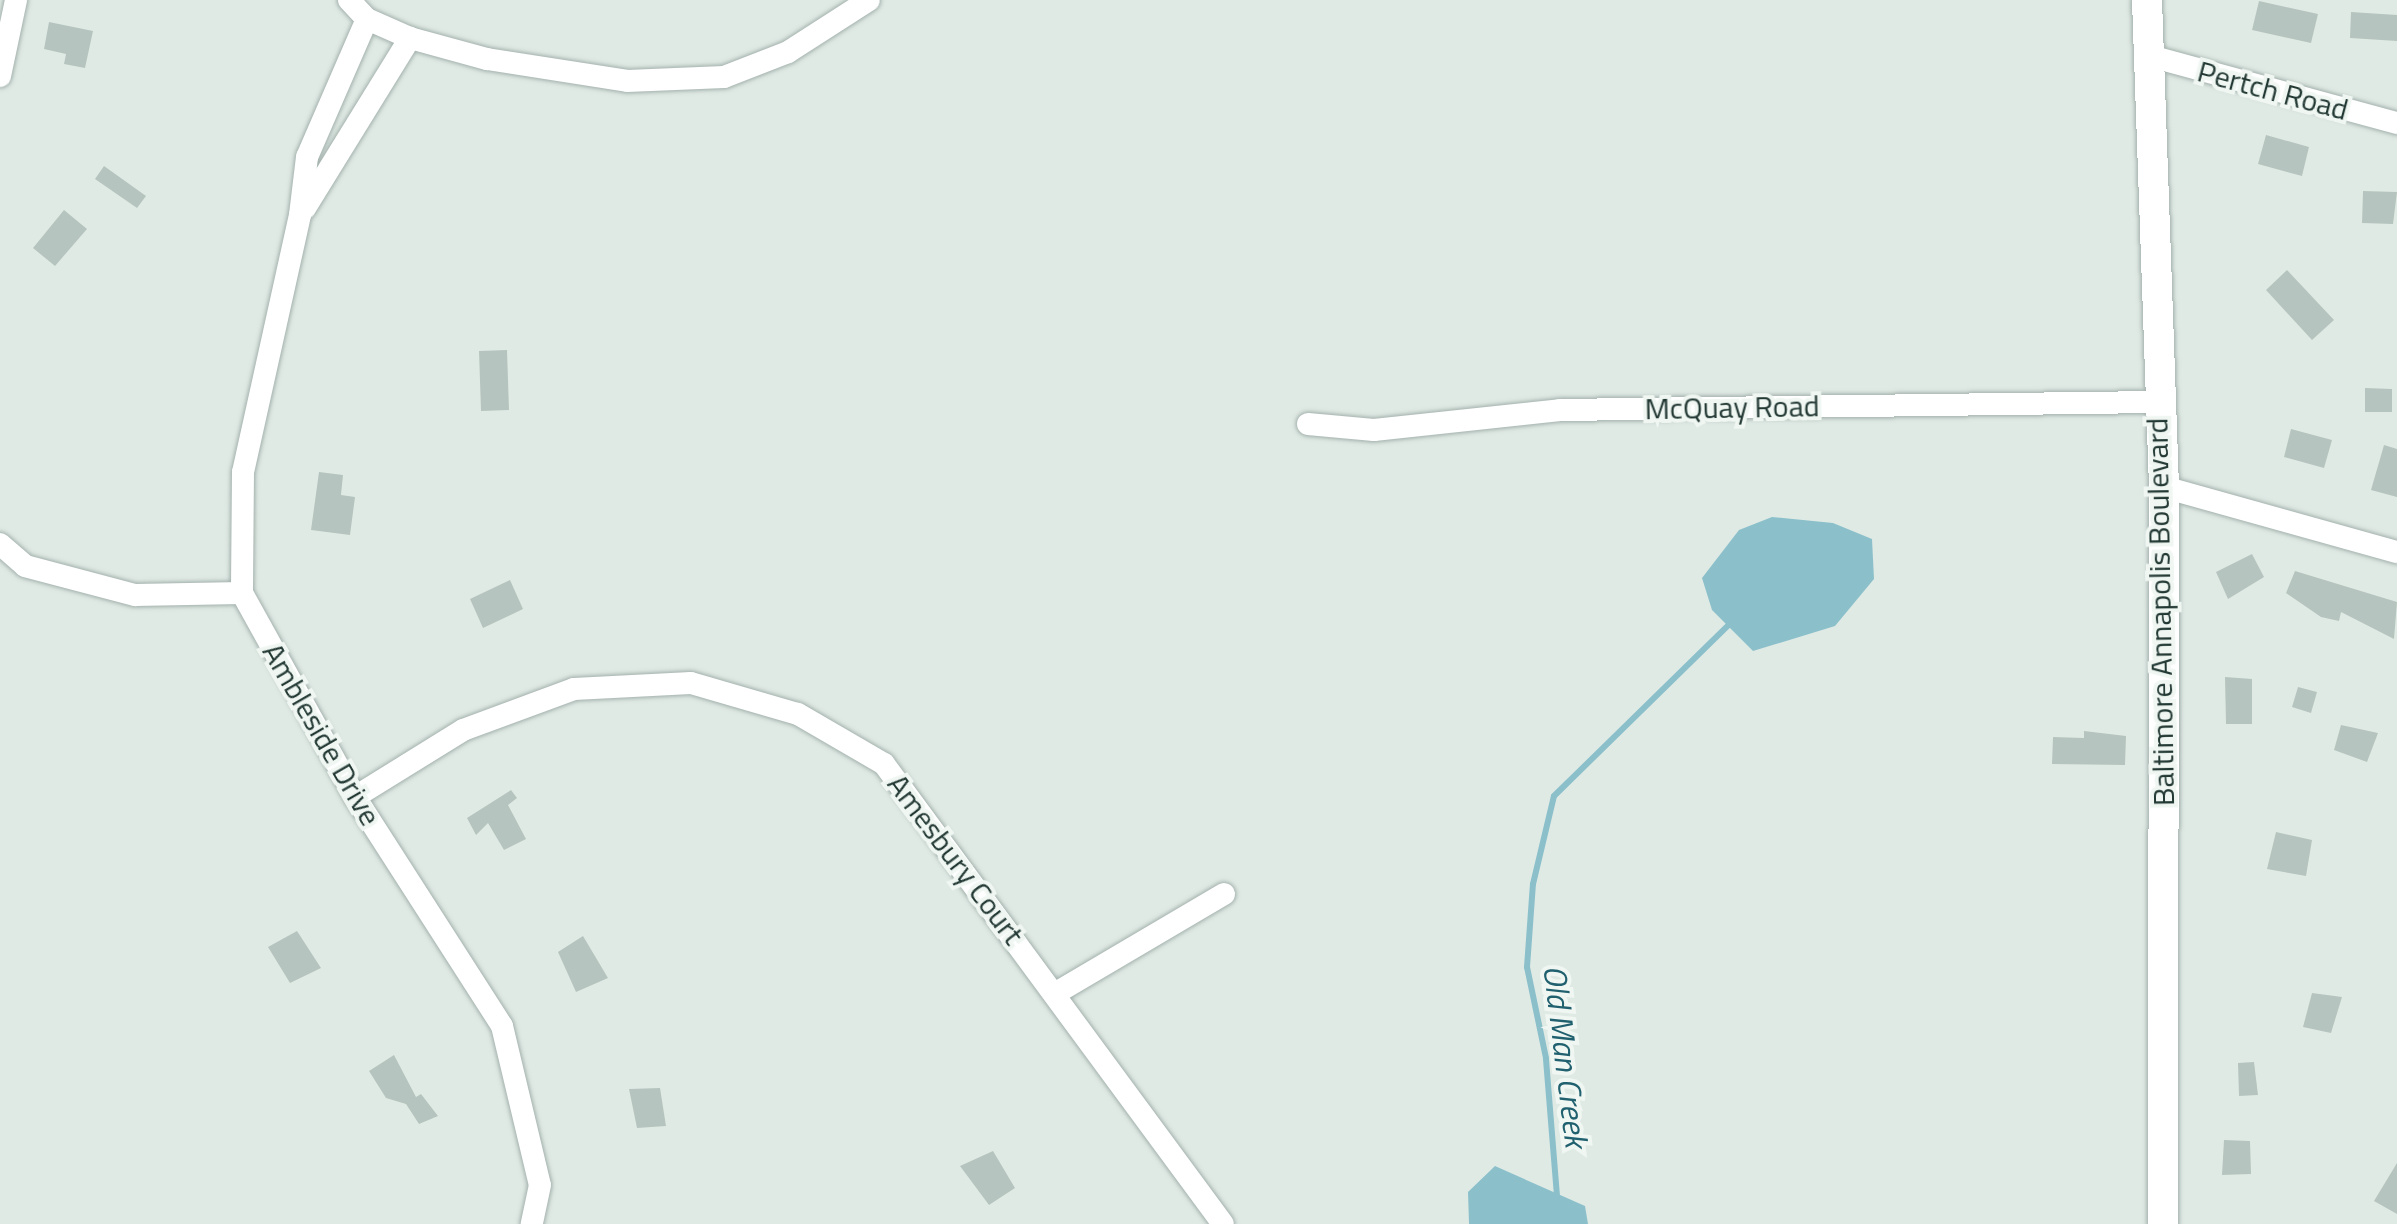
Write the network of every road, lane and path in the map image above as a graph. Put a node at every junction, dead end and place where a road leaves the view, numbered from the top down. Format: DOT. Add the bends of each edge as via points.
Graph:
graph roads {
  1 [pos="16,0"];
  2 [pos="349,0"];
  3 [pos="869,0"];
  4 [pos="2147,0"];
  5 [pos="367,19"];
  6 [pos="410,38"];
  7 [pos="2150,56"];
  8 [pos="0,76"];
  9 [pos="2397,123"];
  10 [pos="300,215"];
  11 [pos="2158,402"];
  12 [pos="1308,424"];
  13 [pos="2164,487"];
  14 [pos="0,544"];
  15 [pos="2397,552"];
  16 [pos="242,593"];
  17 [pos="355,798"];
  18 [pos="1224,894"];
  19 [pos="1056,993"];
  20 [pos="532,1224"];
  21 [pos="1223,1224"];
  22 [pos="2163,1224"];
  1 -- 8 [label="street"];
  2 -- 5 [label="street"];
  3 -- 6 [label="street" via="788,52 724,76 627,81 487,59"];
  4 -- 7 [label="main road, Baltimore Annapolis Boulevard"];
  5 -- 6 [label="street"];
  5 -- 10 [label="street, Ambleside Drive" via="319,116"];
  6 -- 10 [label="street, Ambleside Drive"];
  7 -- 9 [label="street, Pertch Road"];
  7 -- 11 [label="main road, Baltimore Annapolis Boulevard"];
  10 -- 16 [label="street, Ambleside Drive" via="243,472"];
  11 -- 12 [label="street, McQuay Road" via="1560,410 1374,430"];
  11 -- 13 [label="main road, Baltimore Annapolis Boulevard"];
  13 -- 15 [label="street"];
  13 -- 22 [label="main road, Baltimore Annapolis Boulevard"];
  14 -- 16 [label="street" via="26,566 134,595"];
  16 -- 17 [label="street, Ambleside Drive"];
  17 -- 19 [label="street, Amesbury Court" via="463,730 574,690 708,688 798,714 884,764"];
  17 -- 20 [label="street, Ambleside Drive" via="502,1026 540,1185"];
  18 -- 19 [label="street"];
  19 -- 21 [label="street, Amesbury Court"];
}
